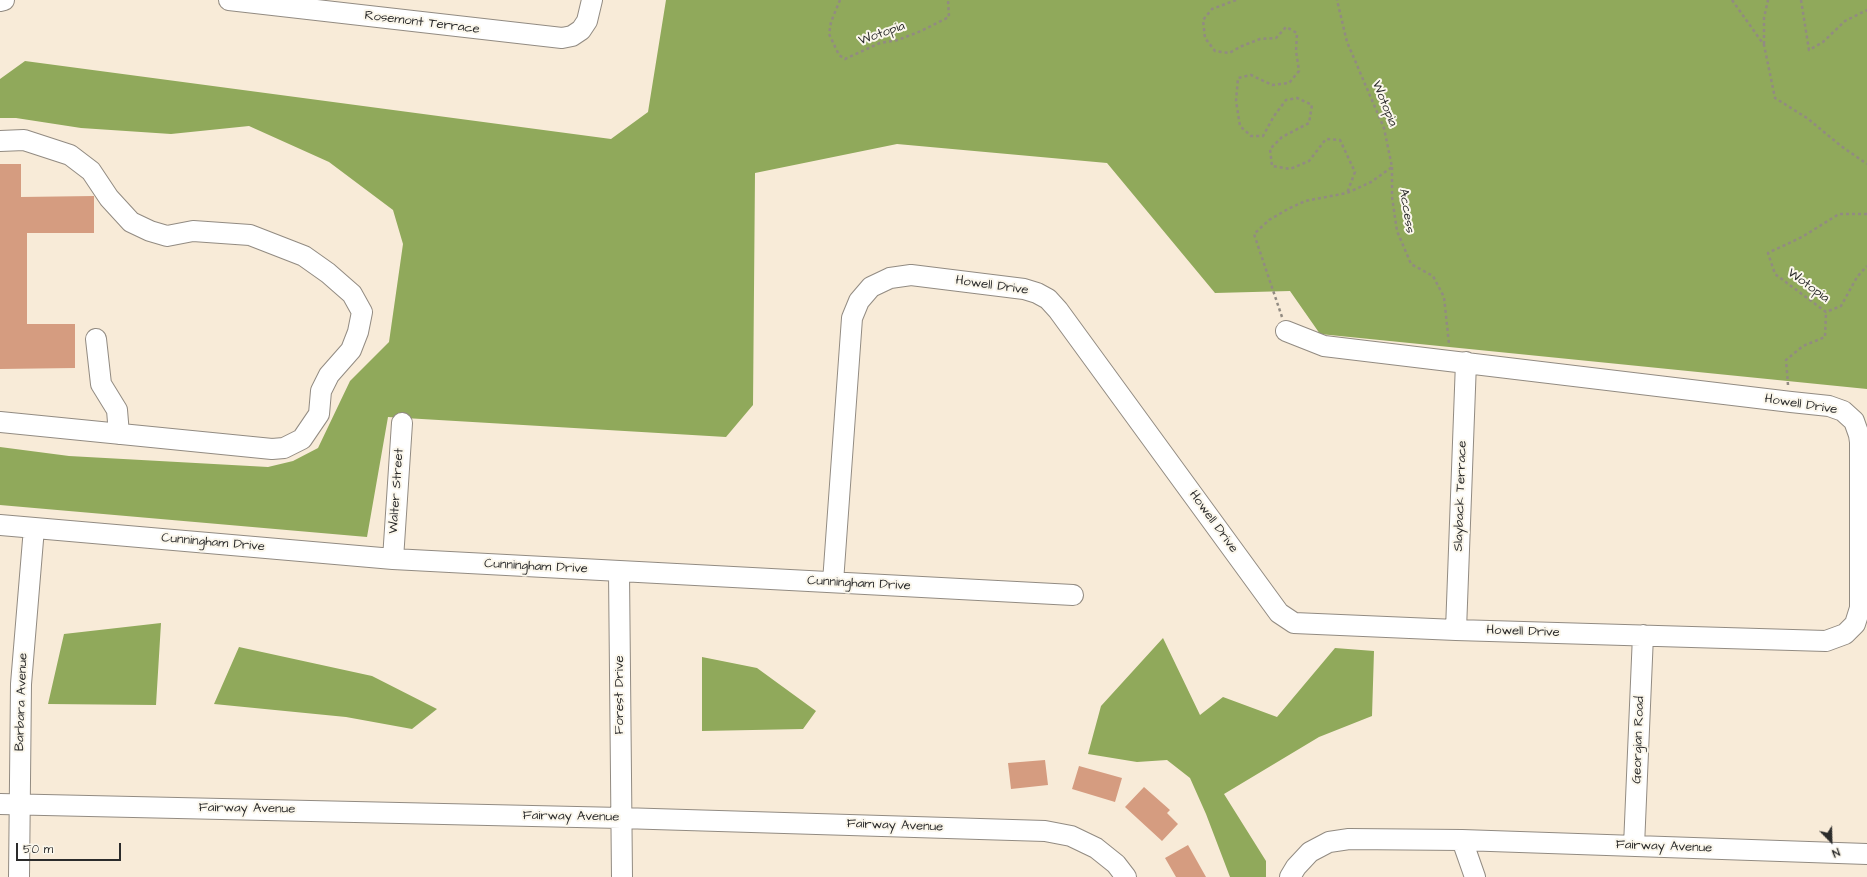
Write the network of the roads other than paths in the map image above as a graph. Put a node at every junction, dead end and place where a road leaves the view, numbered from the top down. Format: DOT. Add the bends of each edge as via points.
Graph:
graph roads {
  1 [pos="4,0"];
  2 [pos="229,0"];
  3 [pos="592,0"];
  4 [pos="0,1"];
  5 [pos="262,2"];
  6 [pos="0,141"];
  7 [pos="1286,330"];
  8 [pos="96,339"];
  9 [pos="1458,361"];
  10 [pos="0,422"];
  11 [pos="402,423"];
  12 [pos="119,434"];
  13 [pos="0,525"];
  14 [pos="34,528"];
  15 [pos="393,559"];
  16 [pos="619,572"];
  17 [pos="833,582"];
  18 [pos="1072,595"];
  19 [pos="1456,630"];
  20 [pos="1643,635"];
  21 [pos="10,804"];
  22 [pos="621,818"];
  23 [pos="1462,840"];
  24 [pos="1634,846"];
  25 [pos="1867,854"];
  26 [pos="19,877"];
  27 [pos="622,877"];
  28 [pos="1126,877"];
  29 [pos="1290,877"];
  30 [pos="1474,877"];
  1 -- 4 [label="street"];
  2 -- 5 [label="street, Rosemont Terrace"];
  3 -- 5 [label="street, Rosemont Terrace" via="587,21 581,30 572,36 562,38"];
  6 -- 12 [label="street" via="24,140 70,155 91,171 109,198 130,222 150,232 167,236 193,231 250,235 304,256 352,294 362,312 351,350 329,375 321,391 319,414 302,439 284,448 272,449"];
  7 -- 9 [label="street, Howell Drive" via="1324,346"];
  8 -- 12 [label="street" via="101,384 117,410"];
  9 -- 19 [label="street, Slayback Terrace"];
  9 -- 20 [label="street, Howell Drive" via="1836,408 1854,421 1859,435 1860,608 1855,624 1845,634 1826,641"];
  10 -- 12 [label="street"];
  11 -- 15 [label="street, Walter Street"];
  13 -- 14 [label="street, Cunningham Drive"];
  14 -- 15 [label="street, Cunningham Drive"];
  14 -- 21 [label="street, Barbara Avenue"];
  15 -- 16 [label="street, Cunningham Drive"];
  16 -- 17 [label="street, Cunningham Drive"];
  16 -- 22 [label="street, Forest Drive"];
  17 -- 18 [label="street, Cunningham Drive"];
  17 -- 19 [label="street, Howell Drive" via="852,318 859,301 871,287 890,278 911,275 1024,289 1048,300 1284,618 1300,624"];
  19 -- 20 [label="street, Howell Drive"];
  20 -- 24 [label="street, Georgian Road"];
  21 -- 22 [label="street, Fairway Avenue"];
  21 -- 26 [label="street, Barbara Avenue"];
  22 -- 27 [label="street, Forest Drive"];
  22 -- 28 [label="street, Fairway Avenue" via="1045,831 1072,836 1096,848 1116,864"];
  23 -- 24 [label="street, Fairway Avenue"];
  23 -- 29 [label="street, Fairway Avenue" via="1339,840 1319,846 1310,852"];
  23 -- 30 [label="street"];
  24 -- 25 [label="street, Fairway Avenue"];
}
